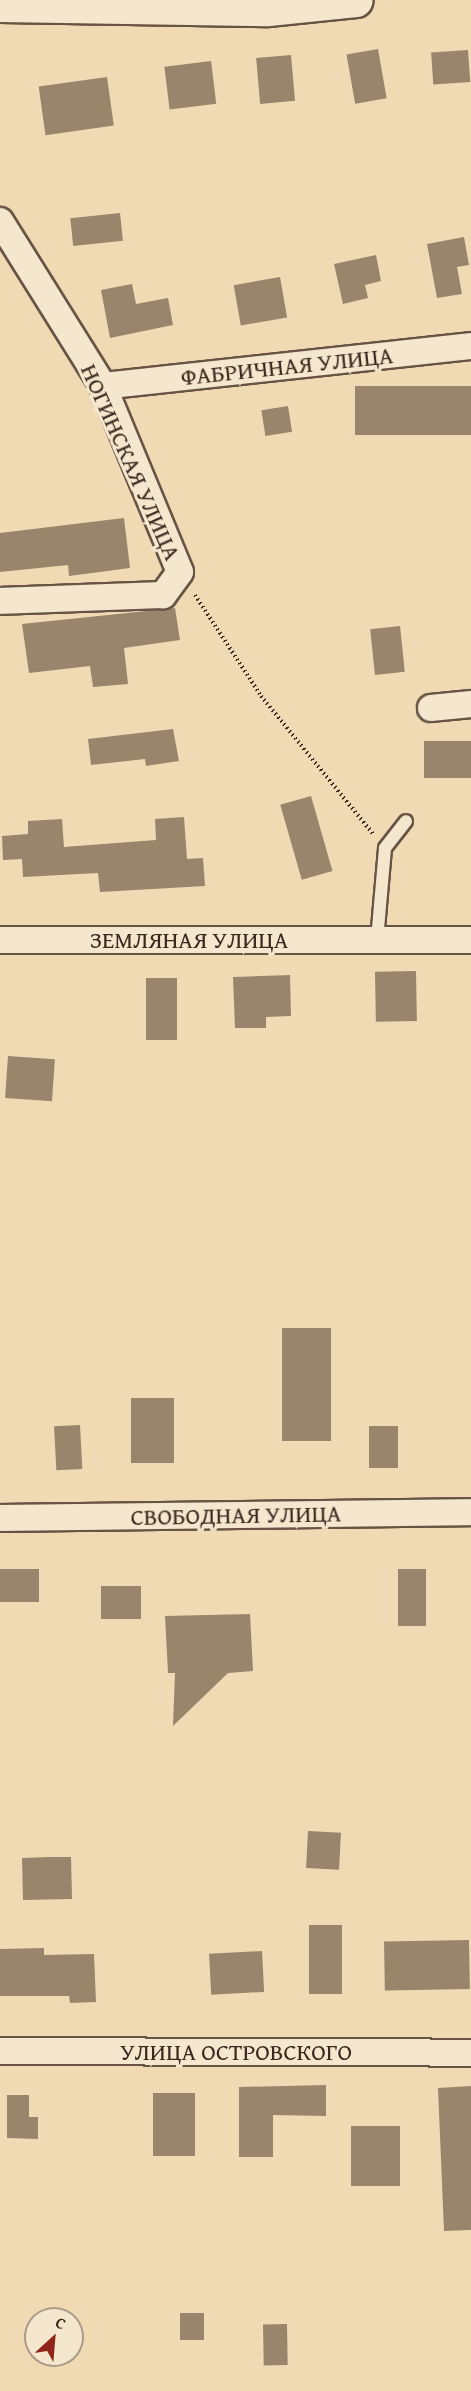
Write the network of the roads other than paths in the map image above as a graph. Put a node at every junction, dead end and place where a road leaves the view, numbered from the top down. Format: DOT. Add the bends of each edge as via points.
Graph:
graph roads {
  1 [pos="356,0"];
  2 [pos="0,5"];
  3 [pos="0,221"];
  4 [pos="471,346"];
  5 [pos="103,386"];
  6 [pos="0,601"];
  7 [pos="471,704"];
  8 [pos="431,708"];
  9 [pos="406,821"];
  10 [pos="0,940"];
  11 [pos="377,940"];
  12 [pos="471,940"];
  13 [pos="471,1512"];
  14 [pos="0,1518"];
  15 [pos="0,2051"];
  16 [pos="471,2053"];
  1 -- 2 [label="street" via="268,9"];
  3 -- 5 [label="street, НОГИНСКАЯ УЛИЦА"];
  4 -- 5 [label="street, ФАБРИЧНАЯ УЛИЦА"];
  5 -- 6 [label="street, НОГИНСКАЯ УЛИЦА" via="180,572 163,596"];
  7 -- 8 [label="street"];
  9 -- 11 [label="lane" via="385,848"];
  10 -- 11 [label="street, ЗЕМЛЯНАЯ УЛИЦА"];
  11 -- 12 [label="street, ЗЕМЛЯНАЯ УЛИЦА"];
  13 -- 14 [label="street, СВОБОДНАЯ УЛИЦА"];
  15 -- 16 [label="street, УЛИЦА ОСТРОВСКОГО"];
}
